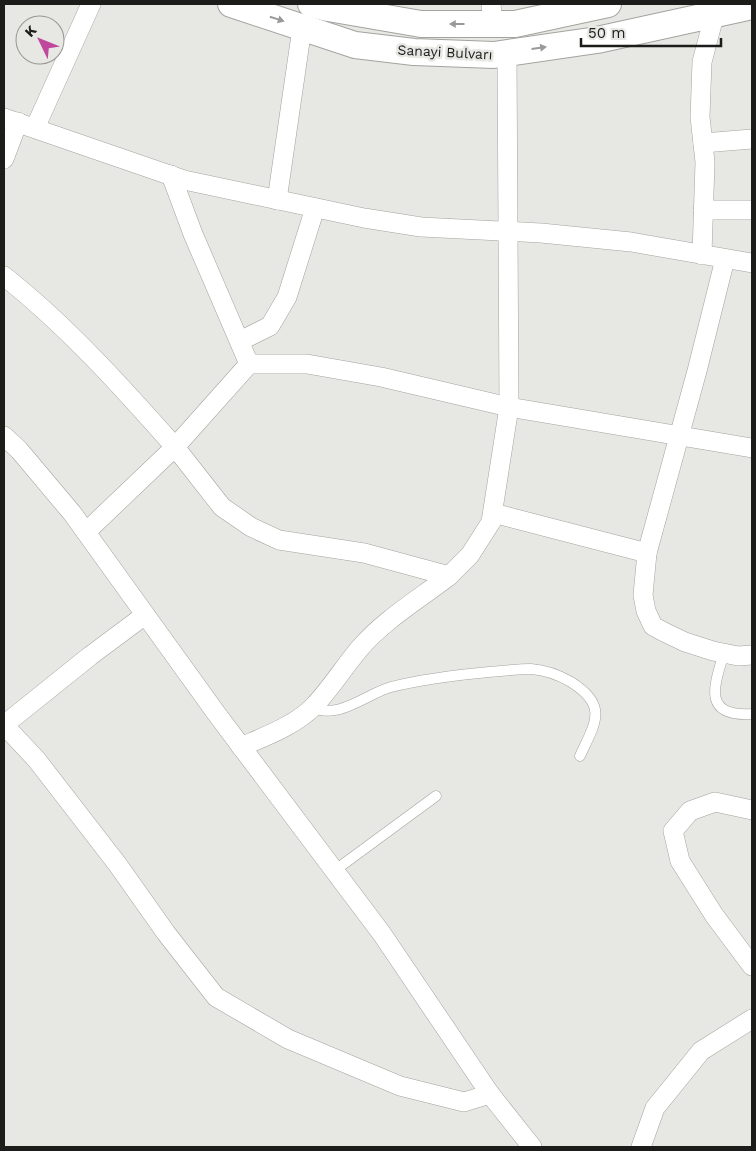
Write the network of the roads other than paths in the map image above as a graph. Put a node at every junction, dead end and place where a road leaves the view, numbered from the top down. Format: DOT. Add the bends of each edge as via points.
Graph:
graph roads {
  1 [pos="91,4"];
  2 [pos="231,4"];
  3 [pos="608,4"];
  4 [pos="752,6"];
  5 [pos="716,9"];
  6 [pos="492,14"];
  7 [pos="306,16"];
  8 [pos="506,53"];
  9 [pos="19,123"];
  10 [pos="752,139"];
  11 [pos="703,143"];
  12 [pos="4,159"];
  13 [pos="172,175"];
  14 [pos="277,200"];
  15 [pos="315,208"];
  16 [pos="703,210"];
  17 [pos="752,210"];
  18 [pos="507,232"];
  19 [pos="702,255"];
  20 [pos="724,259"];
  21 [pos="752,264"];
  22 [pos="4,276"];
  23 [pos="240,340"];
  24 [pos="249,364"];
  25 [pos="509,407"];
  26 [pos="4,436"];
  27 [pos="679,437"];
  28 [pos="175,446"];
  29 [pos="752,448"];
  30 [pos="493,513"];
  31 [pos="86,532"];
  32 [pos="647,553"];
  33 [pos="449,576"];
  34 [pos="145,614"];
  35 [pos="724,653"];
  36 [pos="752,655"];
  37 [pos="313,707"];
  38 [pos="752,714"];
  39 [pos="4,725"];
  40 [pos="241,747"];
  41 [pos="580,756"];
  42 [pos="436,796"];
  43 [pos="752,810"];
  44 [pos="334,871"];
  45 [pos="752,966"];
  46 [pos="752,1019"];
  47 [pos="490,1094"];
  48 [pos="532,1147"];
  49 [pos="641,1147"];
  1 -- 9 [label="street"];
  2 -- 7 [label="main road, Sanayi Bulvarı, one-way"];
  3 -- 6 [label="main road, Sanayi Bulvarı" via="515,24"];
  4 -- 5 [label="main road, Sanayi Bulvarı"];
  8 -- 5 [label="main road, Sanayi Bulvarı, one-way" via="597,40"];
  5 -- 11 [label="street" via="702,62 700,117"];
  6 -- 7 [label="main road, Sanayi Bulvarı, one-way" via="420,24 328,8"];
  7 -- 8 [label="main road, Sanayi Bulvarı" via="355,45 414,52"];
  7 -- 14 [label="street"];
  8 -- 18 [label="street"];
  9 -- 12 [label="street"];
  9 -- 13 [label="street"];
  10 -- 11 [label="street"];
  11 -- 16 [label="street"];
  13 -- 14 [label="street"];
  13 -- 23 [label="street" via="193,234"];
  14 -- 15 [label="street"];
  15 -- 18 [label="street" via="421,227"];
  15 -- 23 [label="street" via="287,297 270,326"];
  16 -- 17 [label="street"];
  16 -- 19 [label="street"];
  18 -- 19 [label="street" via="631,242"];
  18 -- 25 [label="street"];
  19 -- 20 [label="street"];
  20 -- 21 [label="street"];
  20 -- 27 [label="street"];
  22 -- 28 [label="street" via="33,299 118,383"];
  23 -- 24 [label="street"];
  24 -- 25 [label="street" via="308,364 381,377"];
  24 -- 28 [label="street"];
  25 -- 27 [label="street"];
  25 -- 30 [label="street"];
  26 -- 31 [label="street"];
  27 -- 29 [label="street"];
  27 -- 32 [label="street"];
  28 -- 31 [label="street"];
  28 -- 33 [label="street" via="222,507 251,527 279,540 364,553"];
  30 -- 32 [label="street"];
  30 -- 33 [label="street" via="491,522 470,555"];
  31 -- 34 [label="street"];
  32 -- 35 [label="street" via="643,595 653,626 685,642"];
  33 -- 37 [label="street" via="382,626 359,649"];
  34 -- 39 [label="street"];
  34 -- 40 [label="street"];
  35 -- 36 [label="street"];
  35 -- 38 [label="lane" via="714,689 718,704 732,713"];
  37 -- 40 [label="street" via="282,729"];
  37 -- 41 [label="lane" via="335,711 390,688 454,676 519,669 547,672 568,681 592,701 596,721"];
  39 -- 47 [label="street" via="54,782 216,997 288,1039 400,1086 464,1102"];
  40 -- 44 [label="street"];
  42 -- 44 [label="lane"];
  43 -- 45 [label="street" via="715,802 690,811 674,831 680,861"];
  44 -- 47 [label="street" via="382,934"];
  46 -- 49 [label="street" via="701,1051 655,1108"];
  47 -- 48 [label="street"];
}
